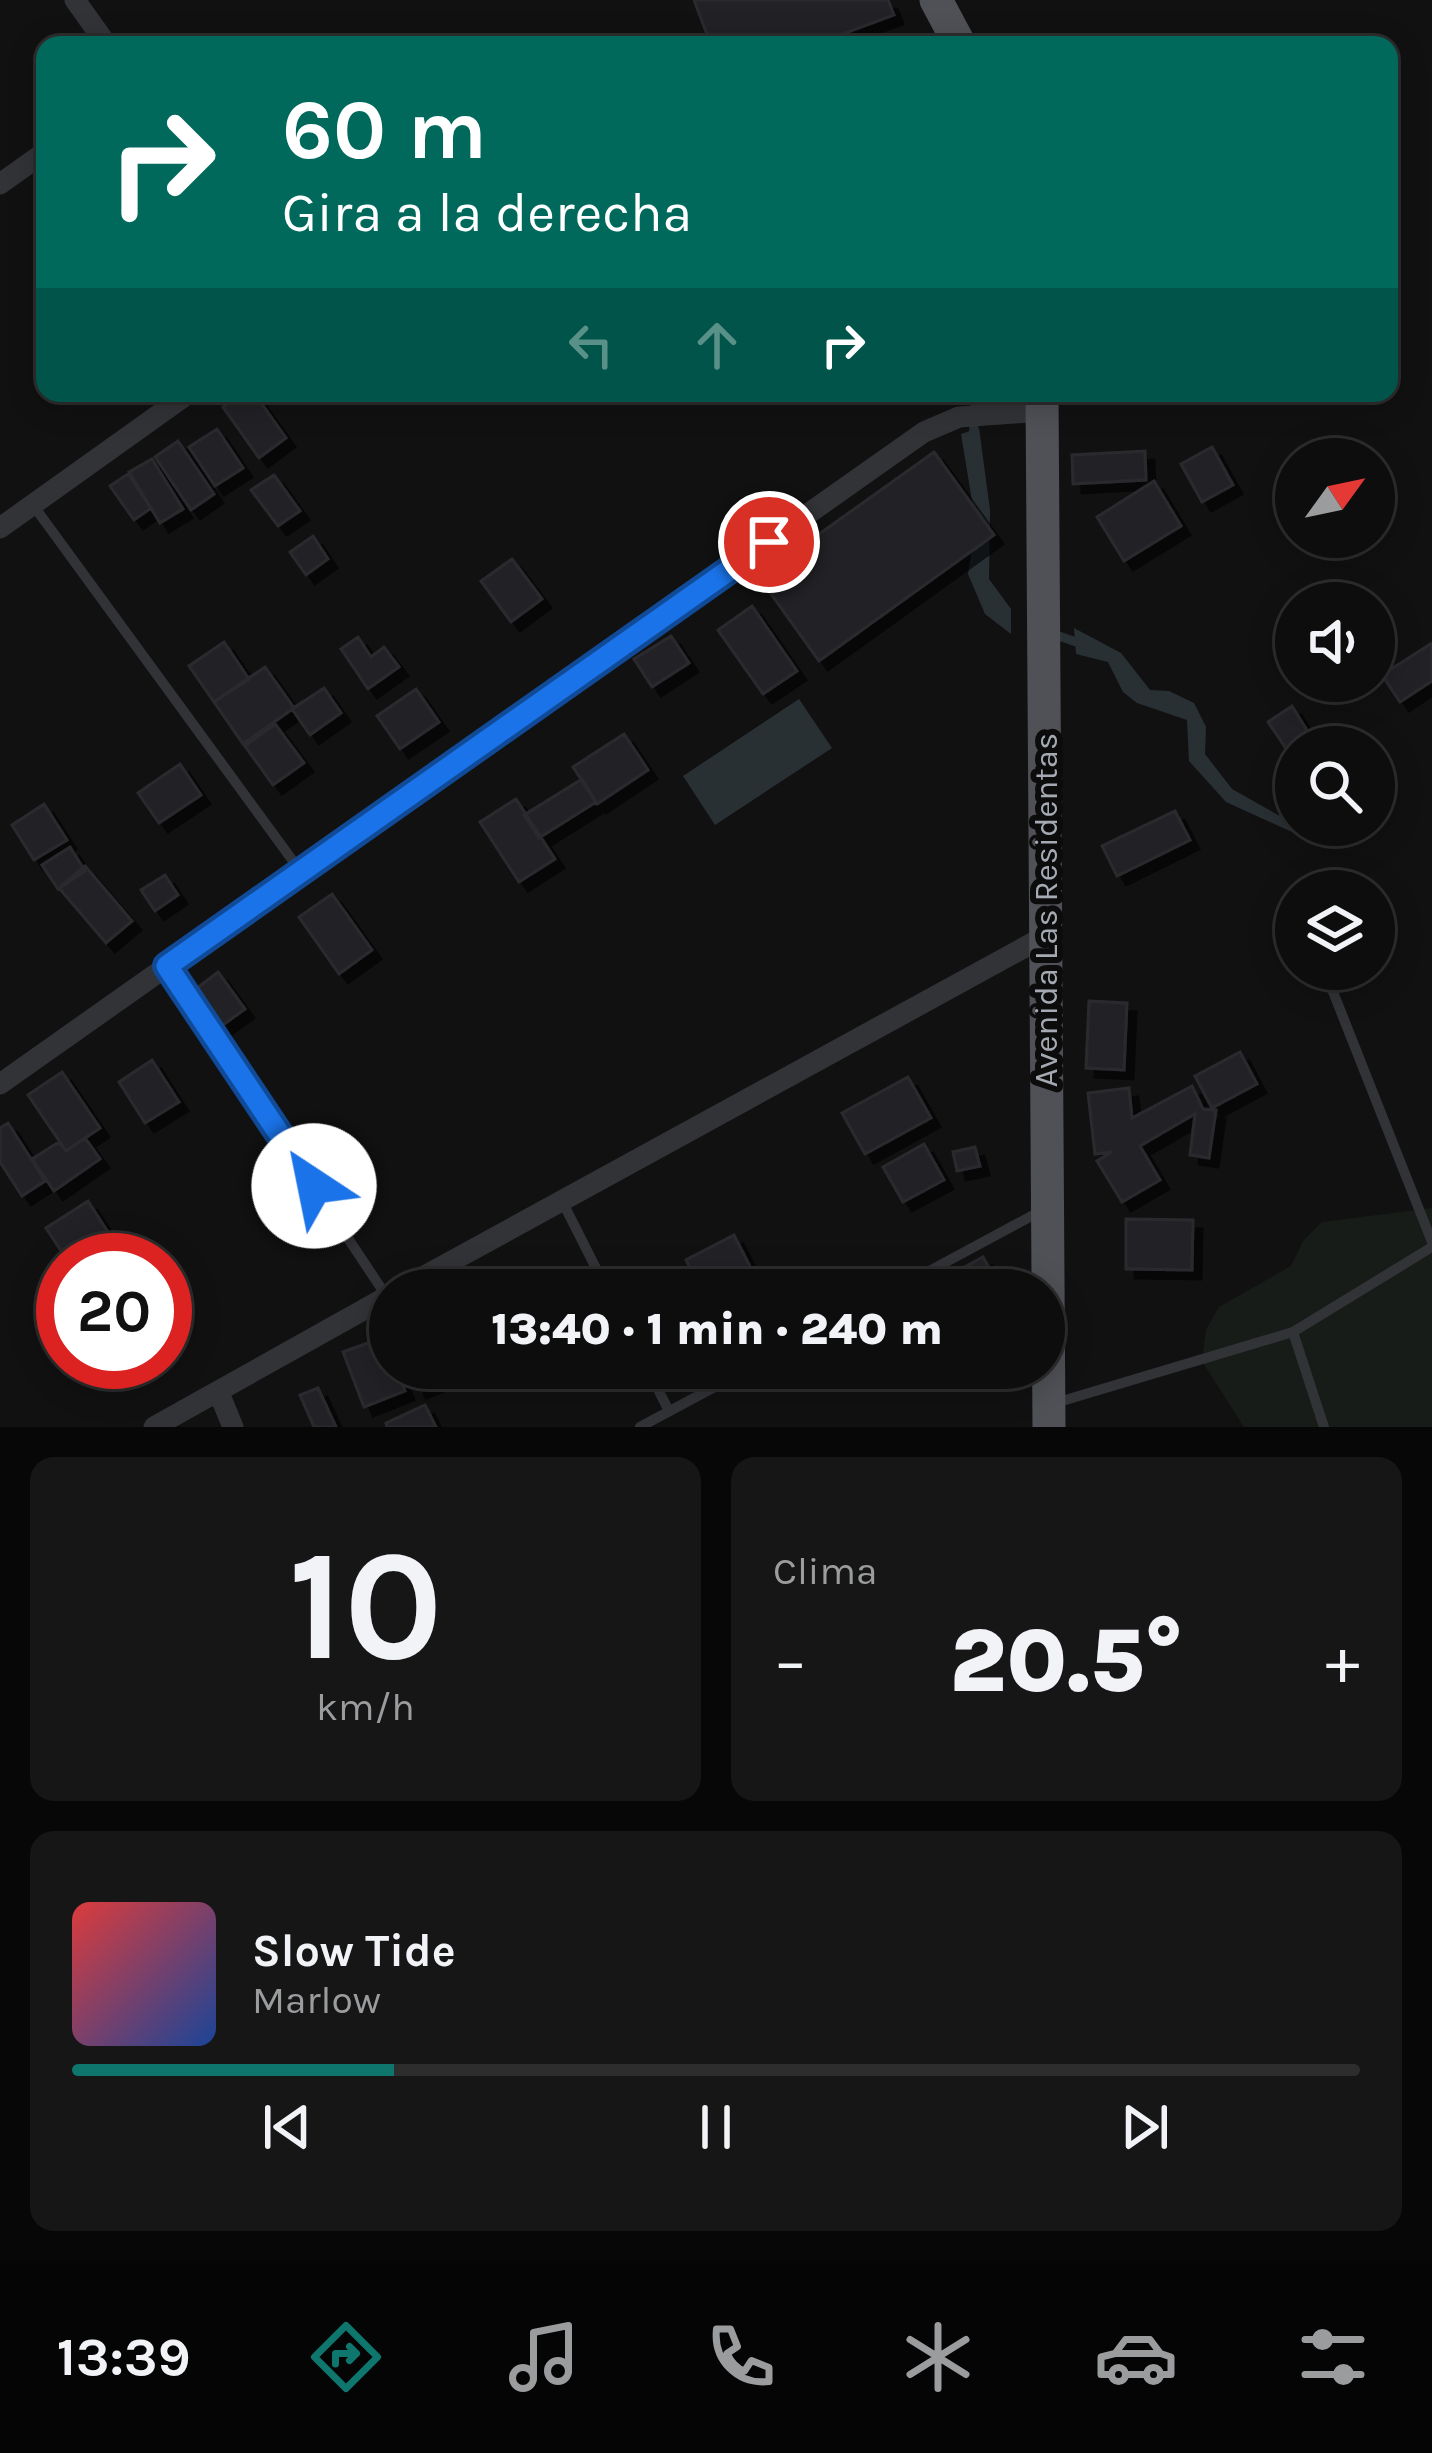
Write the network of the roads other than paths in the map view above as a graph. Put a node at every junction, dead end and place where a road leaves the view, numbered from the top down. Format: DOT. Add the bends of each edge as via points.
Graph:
graph roads {
  1 [pos="75,0"];
  2 [pos="936,0"];
  3 [pos="101,36"];
  4 [pos="954,36"];
  5 [pos="36,158"];
  6 [pos="0,184"];
  7 [pos="176,402"];
  8 [pos="1042,402"];
  9 [pos="33,505"];
  10 [pos="0,528"];
  11 [pos="301,872"];
  12 [pos="1047,935"];
  13 [pos="167,966"];
  14 [pos="1332,990"];
  15 [pos="4,1074"];
  16 [pos="560,1198"];
  17 [pos="1046,1208"];
  18 [pos="1432,1245"];
  19 [pos="375,1269"];
  20 [pos="436,1269"];
  21 [pos="596,1269"];
  22 [pos="933,1269"];
  23 [pos="369,1307"];
  24 [pos="1293,1331"];
  25 [pos="658,1389"];
  26 [pos="711,1389"];
  27 [pos="219,1393"];
  28 [pos="669,1412"];
  29 [pos="1049,1416"];
  30 [pos="154,1427"];
  31 [pos="232,1427"];
  32 [pos="640,1427"];
  33 [pos="1324,1427"];
  1 -- 3 [label="street"];
  2 -- 4 [label="main road"];
  5 -- 6 [label="street"];
  7 -- 9 [label="street"];
  8 -- 11 [label="street" via="924,432"];
  8 -- 12 [label="main road, Avenida Las Residentas"];
  9 -- 10 [label="street"];
  9 -- 11 [label="lane"];
  11 -- 13 [label="street"];
  12 -- 16 [label="street"];
  12 -- 17 [label="main road, Avenida Las Residentas"];
  13 -- 15 [label="street"];
  13 -- 19 [label="lane"];
  14 -- 18 [label="lane"];
  16 -- 20 [label="street"];
  16 -- 21 [label="lane"];
  17 -- 22 [label="lane"];
  17 -- 29 [label="main road, Avenida Las Residentas"];
  18 -- 24 [label="lane"];
  23 -- 27 [label="street"];
  24 -- 29 [label="lane"];
  24 -- 33 [label="lane"];
  25 -- 28 [label="lane"];
  26 -- 28 [label="lane"];
  27 -- 30 [label="street"];
  27 -- 31 [label="street"];
  28 -- 32 [label="lane"];
}
